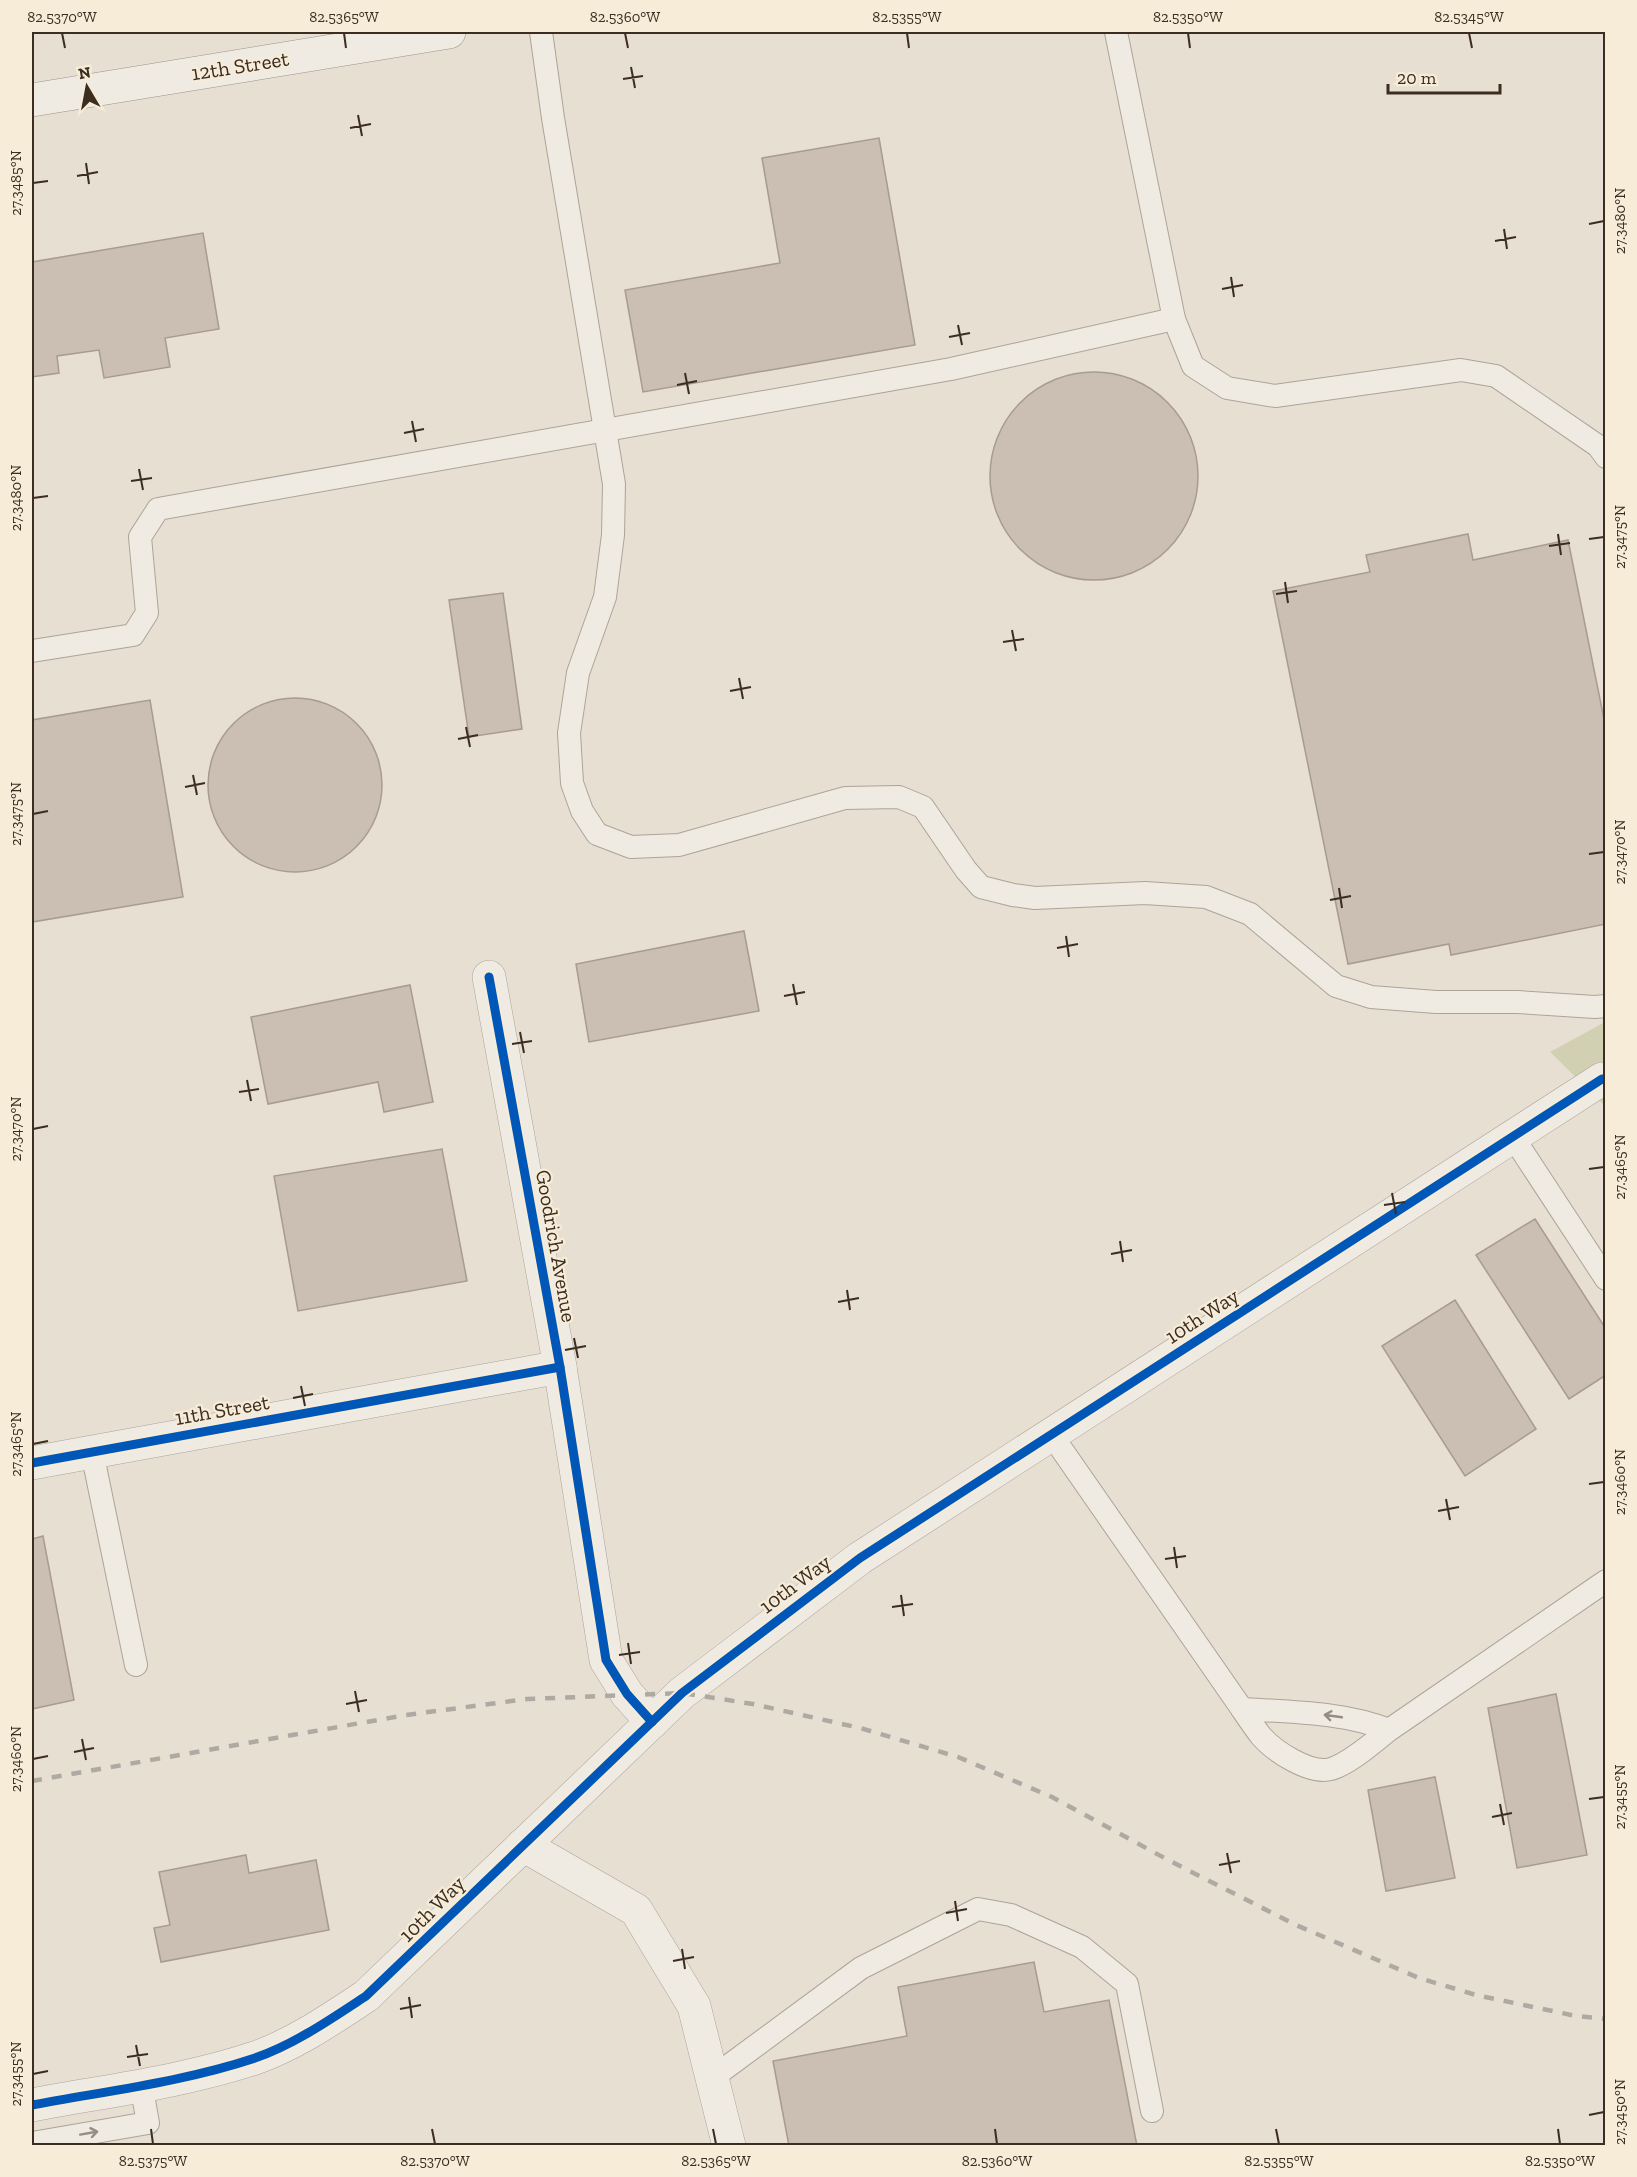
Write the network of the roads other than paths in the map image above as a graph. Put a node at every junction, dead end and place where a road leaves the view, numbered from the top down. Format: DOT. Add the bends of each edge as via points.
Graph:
graph roads {
  1 [pos="449,32"];
  2 [pos="541,32"];
  3 [pos="1116,32"];
  4 [pos="331,41"];
  5 [pos="32,100"];
  6 [pos="1174,319"];
  7 [pos="605,430"];
  8 [pos="1605,457"];
  9 [pos="32,651"];
  10 [pos="489,977"];
  11 [pos="1605,1006"];
  12 [pos="1602,1079"];
  13 [pos="1512,1137"];
  14 [pos="1605,1279"];
  15 [pos="560,1366"];
  16 [pos="1051,1434"];
  17 [pos="92,1452"];
  18 [pos="32,1463"];
  19 [pos="1605,1581"];
  20 [pos="136,1665"];
  21 [pos="1242,1709"];
  22 [pos="652,1722"];
  23 [pos="1389,1730"];
  24 [pos="523,1845"];
  25 [pos="712,2078"];
  26 [pos="141,2084"];
  27 [pos="32,2104"];
  28 [pos="1152,2111"];
  29 [pos="32,2143"];
  30 [pos="729,2145"];
  1 -- 4 [label="street, 12th Street"];
  2 -- 7 [label="lane"];
  3 -- 6 [label="lane"];
  4 -- 5 [label="street, 12th Street"];
  6 -- 7 [label="lane" via="951,369"];
  6 -- 8 [label="lane" via="1193,366 1227,388 1275,396 1461,370 1496,376 1598,446"];
  7 -- 9 [label="lane" via="158,508 140,537 147,613 133,635"];
  7 -- 11 [label="lane" via="614,484 612,545 605,597 578,673 569,733 572,783 582,811 597,834 631,847 679,844 845,798 899,797 923,807 981,887 1035,898 1145,893 1206,897 1250,914 1336,986 1371,997"];
  10 -- 15 [label="street, Goodrich Avenue"];
  12 -- 13 [label="street, 10th Way"];
  13 -- 14 [label="lane"];
  13 -- 16 [label="street, 10th Way"];
  15 -- 17 [label="street, 11th Street"];
  15 -- 22 [label="street, Goodrich Avenue" via="606,1660 627,1694"];
  16 -- 21 [label="lane"];
  16 -- 22 [label="street, 10th Way" via="860,1558 682,1694"];
  17 -- 18 [label="street, 11th Street"];
  17 -- 20 [label="lane"];
  19 -- 23 [label="lane"];
  23 -- 21 [label="lane, one-way" via="1365,1720"];
  21 -- 23 [label="lane" via="1277,1751 1307,1767 1330,1770 1361,1753"];
  22 -- 24 [label="street, 10th Way"];
  24 -- 25 [label="street" via="636,1910 694,2006"];
  24 -- 26 [label="street, 10th Way" via="366,1996 310,2032 256,2057"];
  25 -- 28 [label="lane" via="861,1968 978,1909 1011,1915 1082,1947 1127,1984"];
  25 -- 30 [label="street"];
  26 -- 27 [label="street, 10th Way"];
  29 -- 26 [label="lane, one-way" via="148,2123"];
}
